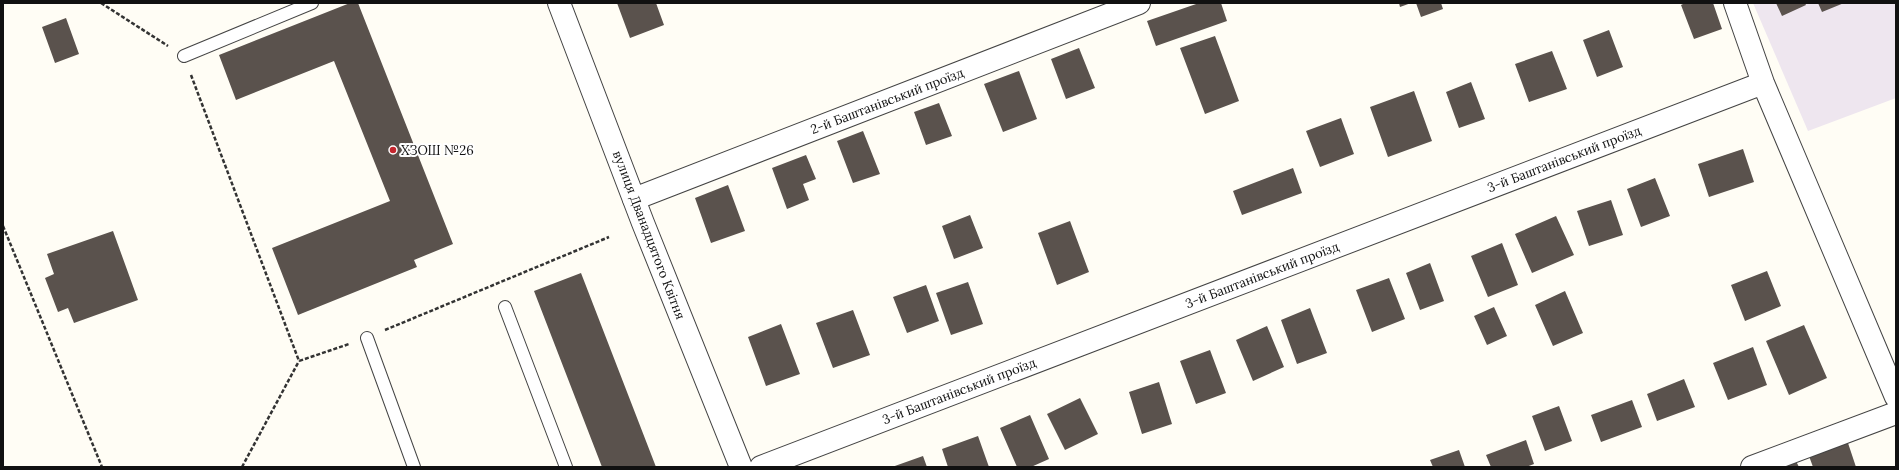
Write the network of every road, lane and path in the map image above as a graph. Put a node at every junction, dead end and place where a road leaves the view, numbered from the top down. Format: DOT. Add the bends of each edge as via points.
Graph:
graph roads {
  1 [pos="101,3"];
  2 [pos="312,3"];
  3 [pos="559,3"];
  4 [pos="1139,3"];
  5 [pos="1735,3"];
  6 [pos="184,56"];
  7 [pos="1763,82"];
  8 [pos="634,199"];
  9 [pos="3,226"];
  10 [pos="609,237"];
  11 [pos="504,307"];
  12 [pos="367,338"];
  13 [pos="299,361"];
  14 [pos="1896,397"];
  15 [pos="1896,413"];
  16 [pos="102,467"];
  17 [pos="242,467"];
  18 [pos="414,467"];
  19 [pos="566,467"];
  20 [pos="741,467"];
  21 [pos="761,467"];
  22 [pos="1752,467"];
  1 -- 6 [label="path"];
  2 -- 6 [label="lane"];
  3 -- 8 [label="street, вулиця Дванадцятого Квітня"];
  4 -- 8 [label="street, 2-й Баштанівський проїзд"];
  5 -- 7 [label="street"];
  6 -- 13 [label="path"];
  7 -- 14 [label="street"];
  7 -- 21 [label="street, 3-й Баштанівський проїзд"];
  8 -- 20 [label="street, вулиця Дванадцятого Квітня"];
  9 -- 16 [label="path"];
  10 -- 12 [label="path"];
  11 -- 19 [label="lane"];
  12 -- 13 [label="path"];
  12 -- 18 [label="lane"];
  13 -- 17 [label="path"];
  15 -- 22 [label="street"];
}
